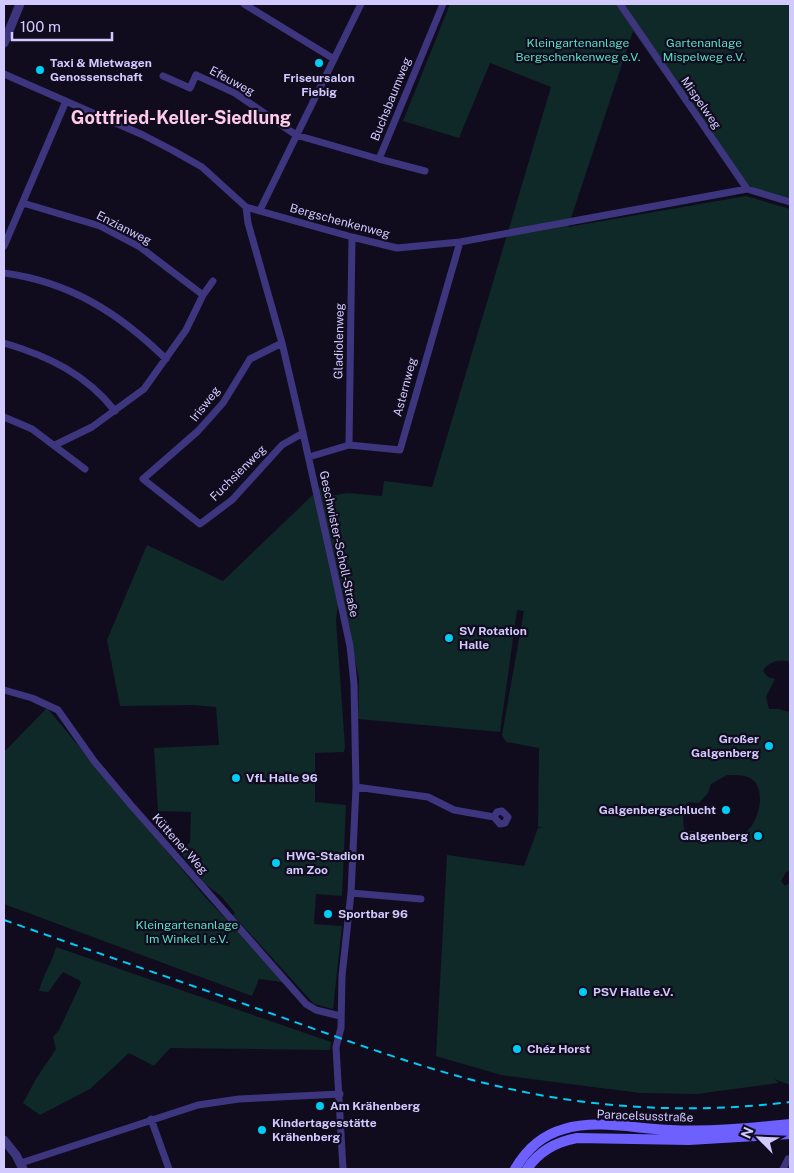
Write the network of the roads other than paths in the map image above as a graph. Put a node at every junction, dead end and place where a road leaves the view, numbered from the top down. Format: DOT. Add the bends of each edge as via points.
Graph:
graph roads {
  1 [pos="20,4"];
  2 [pos="244,4"];
  3 [pos="361,4"];
  4 [pos="443,4"];
  5 [pos="620,4"];
  6 [pos="4,43"];
  7 [pos="334,59"];
  8 [pos="4,74"];
  9 [pos="163,76"];
  10 [pos="66,101"];
  11 [pos="296,135"];
  12 [pos="379,159"];
  13 [pos="425,171"];
  14 [pos="747,189"];
  15 [pos="790,202"];
  16 [pos="24,203"];
  17 [pos="246,208"];
  18 [pos="260,210"];
  19 [pos="352,238"];
  20 [pos="460,242"];
  21 [pos="4,246"];
  22 [pos="4,273"];
  23 [pos="213,281"];
  24 [pos="203,295"];
  25 [pos="4,343"];
  26 [pos="282,343"];
  27 [pos="166,359"];
  28 [pos="115,411"];
  29 [pos="4,416"];
  30 [pos="303,433"];
  31 [pos="55,445"];
  32 [pos="349,445"];
  33 [pos="309,457"];
  34 [pos="85,469"];
  35 [pos="143,479"];
  36 [pos="4,690"];
  37 [pos="356,787"];
  38 [pos="494,817"];
  39 [pos="352,893"];
  40 [pos="421,899"];
  41 [pos="340,1016"];
  42 [pos="340,1094"];
  43 [pos="151,1119"];
  44 [pos="790,1124"];
  45 [pos="790,1134"];
  46 [pos="4,1140"];
  47 [pos="790,1160"];
  48 [pos="22,1166"];
  49 [pos="169,1169"];
  50 [pos="343,1169"];
  51 [pos="515,1169"];
  52 [pos="527,1169"];
  53 [pos="783,1169"];
  1 -- 6 [label="street"];
  2 -- 7 [label="street"];
  3 -- 7 [label="street"];
  4 -- 12 [label="street, Buchsbaumweg"];
  5 -- 14 [label="street, Mispelweg"];
  7 -- 11 [label="street"];
  8 -- 10 [label="street"];
  9 -- 11 [label="street, Efeuweg" via="190,88 196,75 235,93"];
  10 -- 16 [label="street"];
  10 -- 17 [label="street" via="202,167"];
  11 -- 12 [label="street, Efeuweg"];
  11 -- 18 [label="street"];
  12 -- 13 [label="street, Buchsbaumweg"];
  14 -- 15 [label="street, Bergschenkenweg"];
  14 -- 20 [label="street, Bergschenkenweg"];
  16 -- 21 [label="street"];
  16 -- 24 [label="street, Enzianweg" via="100,226 140,247"];
  17 -- 18 [label="street, Bergschenkenweg"];
  17 -- 26 [label="street, Geschwister-Scholl-Straße"];
  18 -- 19 [label="street, Bergschenkenweg"];
  19 -- 20 [label="street, Bergschenkenweg" via="397,248"];
  19 -- 32 [label="street, Gladiolenweg"];
  20 -- 32 [label="street, Asternweg" via="400,450"];
  22 -- 27 [label="street" via="24,275 97,303"];
  23 -- 24 [label="street"];
  24 -- 27 [label="street" via="186,330"];
  25 -- 28 [label="street" via="60,363 81,377"];
  26 -- 30 [label="street, Geschwister-Scholl-Straße"];
  26 -- 35 [label="street, Irisweg" via="250,359 222,403 198,431"];
  27 -- 28 [label="street" via="144,389"];
  28 -- 31 [label="street" via="92,427"];
  29 -- 31 [label="street" via="32,429"];
  30 -- 33 [label="street, Geschwister-Scholl-Straße"];
  30 -- 35 [label="street, Fuchsienweg" via="282,445 232,500 200,524"];
  31 -- 34 [label="street"];
  32 -- 33 [label="street, Asternweg"];
  33 -- 37 [label="street, Geschwister-Scholl-Straße" via="350,646"];
  36 -- 41 [label="street, Küttener Weg" via="58,710 125,798 306,1004"];
  37 -- 38 [label="street" via="428,797 454,810"];
  37 -- 39 [label="street, Geschwister-Scholl-Straße"];
  39 -- 40 [label="street"];
  39 -- 41 [label="street, Geschwister-Scholl-Straße"];
  41 -- 42 [label="street, Geschwister-Scholl-Straße" via="336,1047"];
  42 -- 43 [label="street" via="239,1099 198,1105"];
  42 -- 50 [label="street, Geschwister-Scholl-Straße"];
  43 -- 48 [label="street"];
  43 -- 49 [label="street"];
  44 -- 51 [label="main road, Paracelsusstraße" via="722,1131 570,1127 535,1144"];
  45 -- 52 [label="main road, Paracelsusstraße" via="688,1140 576,1138 545,1149"];
  46 -- 48 [label="street"];
  47 -- 53 [label="street"];
}
